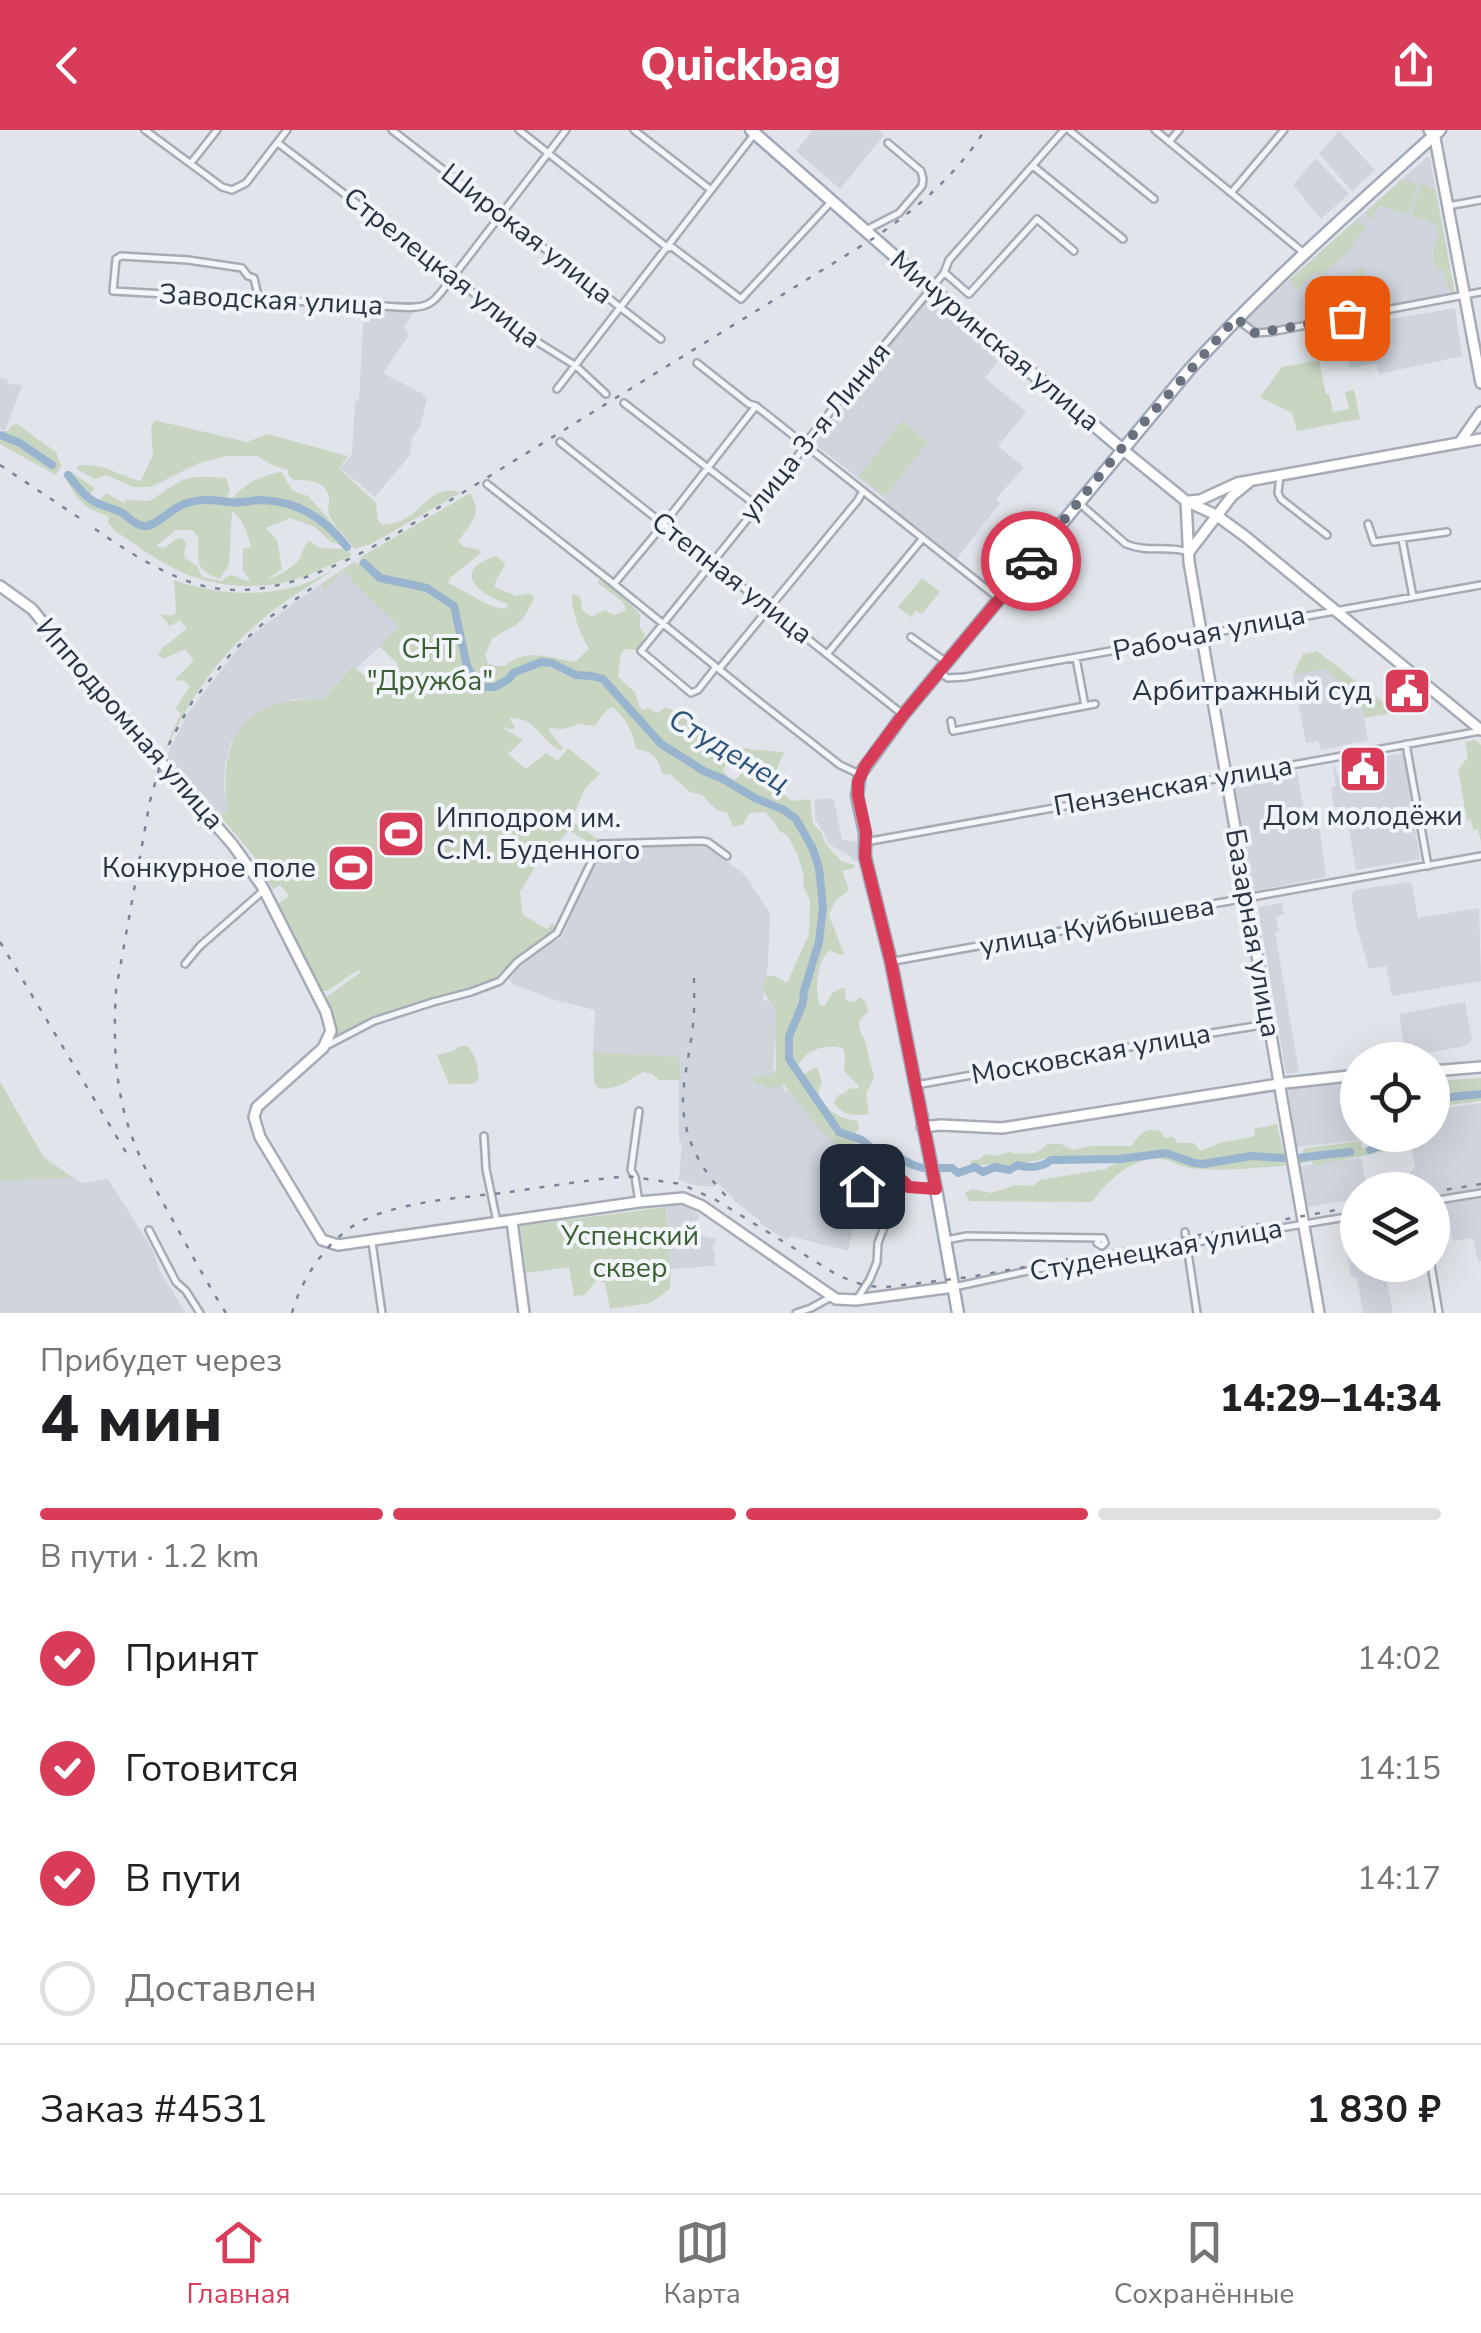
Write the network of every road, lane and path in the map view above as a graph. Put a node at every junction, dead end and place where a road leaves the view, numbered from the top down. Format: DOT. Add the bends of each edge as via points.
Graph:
graph roads {
  1 [pos="147,130"];
  2 [pos="217,130"];
  3 [pos="287,130"];
  4 [pos="392,130"];
  5 [pos="519,130"];
  6 [pos="566,130"];
  7 [pos="634,130"];
  8 [pos="1067,130"];
  9 [pos="1154,130"];
  10 [pos="1180,130"];
  11 [pos="1284,130"];
  12 [pos="755,131"];
  13 [pos="1434,132"];
  14 [pos="1169,142"];
  15 [pos="278,143"];
  16 [pos="888,143"];
  17 [pos="549,152"];
  18 [pos="191,164"];
  19 [pos="1032,166"];
  20 [pos="711,190"];
  21 [pos="1231,193"];
  22 [pos="1154,199"];
  23 [pos="832,200"];
  24 [pos="1481,200"];
  25 [pos="1448,206"];
  26 [pos="502,214"];
  27 [pos="866,230"];
  28 [pos="1123,239"];
  29 [pos="668,248"];
  30 [pos="1074,250"];
  31 [pos="1304,253"];
  32 [pos="944,273"];
  33 [pos="454,276"];
  34 [pos="931,288"];
  35 [pos="1481,292"];
  36 [pos="1466,294"];
  37 [pos="259,300"];
  38 [pos="621,307"];
  39 [pos="1236,318"];
  40 [pos="661,339"];
  41 [pos="696,363"];
  42 [pos="576,366"];
  43 [pos="1481,383"];
  44 [pos="557,389"];
  45 [pos="606,394"];
  46 [pos="624,402"];
  47 [pos="756,406"];
  48 [pos="1481,412"];
  49 [pos="1481,439"];
  50 [pos="560,442"];
  51 [pos="1460,442"];
  52 [pos="805,446"];
  53 [pos="1122,448"];
  54 [pos="708,468"];
  55 [pos="1280,475"];
  56 [pos="1254,480"];
  57 [pos="487,484"];
  58 [pos="863,492"];
  59 [pos="1186,502"];
  60 [pos="1079,503"];
  61 [pos="757,506"];
  62 [pos="1216,515"];
  63 [pos="1368,524"];
  64 [pos="663,525"];
  65 [pos="1448,532"];
  66 [pos="1327,536"];
  67 [pos="923,538"];
  68 [pos="1402,539"];
  69 [pos="1189,552"];
  70 [pos="711,562"];
  71 [pos="614,584"];
  72 [pos="1481,585"];
  73 [pos="0,586"];
  74 [pos="1413,597"];
  75 [pos="1000,599"];
  76 [pos="769,608"];
  77 [pos="1335,610"];
  78 [pos="662,623"];
  79 [pos="1201,635"];
  80 [pos="911,637"];
  81 [pos="828,654"];
  82 [pos="1076,658"];
  83 [pos="943,667"];
  84 [pos="717,668"];
  85 [pos="1095,704"];
  86 [pos="1085,706"];
  87 [pos="903,715"];
  88 [pos="951,721"];
  89 [pos="1481,730"];
  90 [pos="1406,744"];
  91 [pos="860,774"];
  92 [pos="1226,778"];
  93 [pos="866,842"];
  94 [pos="728,856"];
  95 [pos="1481,856"];
  96 [pos="1428,866"];
  97 [pos="264,890"];
  98 [pos="1247,900"];
  99 [pos="891,962"];
  100 [pos="185,964"];
  101 [pos="1268,1024"];
  102 [pos="323,1048"];
  103 [pos="1481,1067"];
  104 [pos="1450,1070"];
  105 [pos="1340,1077"];
  106 [pos="1279,1084"];
  107 [pos="916,1086"];
  108 [pos="639,1111"];
  109 [pos="922,1127"];
  110 [pos="484,1136"];
  111 [pos="862,1186"];
  112 [pos="935,1187"];
  113 [pos="1481,1192"];
  114 [pos="883,1194"];
  115 [pos="1450,1197"];
  116 [pos="639,1202"];
  117 [pos="1340,1218"];
  118 [pos="512,1221"];
  119 [pos="497,1223"];
  120 [pos="1303,1225"];
  121 [pos="149,1230"];
  122 [pos="1185,1232"];
  123 [pos="1100,1238"];
  124 [pos="371,1240"];
  125 [pos="946,1240"];
  126 [pos="1186,1245"];
  127 [pos="1433,1282"];
  128 [pos="954,1286"];
  129 [pos="832,1296"];
  130 [pos="856,1300"];
  131 [pos="200,1313"];
  132 [pos="382,1313"];
  133 [pos="524,1313"];
  134 [pos="796,1313"];
  135 [pos="958,1313"];
  136 [pos="1197,1313"];
  137 [pos="1318,1313"];
  138 [pos="1438,1313"];
  1 -- 18 [label="street"];
  2 -- 18 [label="street"];
  3 -- 15 [label="street"];
  4 -- 26 [label="street, Широкая улица"];
  5 -- 17 [label="street"];
  6 -- 17 [label="street"];
  7 -- 20 [label="street"];
  8 -- 19 [label="street, улица 3-я Линия"];
  8 -- 22 [label="street"];
  9 -- 14 [label="street"];
  10 -- 14 [label="street"];
  11 -- 21 [label="street"];
  12 -- 20 [label="street"];
  12 -- 23 [label="main road, Мичуринская улица"];
  13 -- 25 [label="street"];
  13 -- 31 [label="main road"];
  14 -- 21 [label="street"];
  15 -- 18 [label="street" via="246,183 230,190"];
  15 -- 33 [label="street, Стрелецкая улица"];
  16 -- 27 [label="street" via="921,170 922,186 899,213"];
  17 -- 26 [label="street"];
  17 -- 29 [label="street"];
  19 -- 28 [label="street"];
  19 -- 32 [label="street, улица 3-я Линия"];
  20 -- 29 [label="street"];
  21 -- 31 [label="street"];
  23 -- 27 [label="main road, Мичуринская улица"];
  23 -- 29 [label="street" via="741,299"];
  24 -- 25 [label="street"];
  25 -- 36 [label="street"];
  26 -- 33 [label="street"];
  26 -- 38 [label="street, Широкая улица"];
  27 -- 34 [label="main road, Мичуринская улица"];
  29 -- 38 [label="street"];
  30 -- 32 [label="street" via="1037,219 969,294"];
  31 -- 39 [label="main road"];
  32 -- 34 [label="street, улица 3-я Линия"];
  33 -- 37 [label="street, Заводская улица" via="428,304 416,307"];
  33 -- 42 [label="street, Стрелецкая улица"];
  34 -- 52 [label="street, улица 3-я Линия"];
  34 -- 53 [label="main road, Мичуринская улица"];
  35 -- 36 [label="street"];
  36 -- 39 [label="street" via="1270,332 1255,333"];
  36 -- 43 [label="street"];
  37 -- 37 [label="street, Заводская улица" via="113,291 116,259 242,268 254,278"];
  38 -- 40 [label="street, Широкая улица"];
  38 -- 42 [label="street"];
  39 -- 53 [label="main road"];
  41 -- 47 [label="street"];
  42 -- 44 [label="street"];
  42 -- 45 [label="street, Стрелецкая улица"];
  46 -- 54 [label="street"];
  47 -- 52 [label="street"];
  47 -- 54 [label="street"];
  48 -- 51 [label="street"];
  49 -- 51 [label="street"];
  50 -- 64 [label="street, Степная улица"];
  51 -- 55 [label="street"];
  52 -- 58 [label="street"];
  52 -- 61 [label="street, улица 3-я Линия"];
  53 -- 59 [label="street, Мичуринская улица"];
  53 -- 60 [label="main road"];
  54 -- 61 [label="street"];
  54 -- 64 [label="street"];
  55 -- 56 [label="street"];
  55 -- 66 [label="street" via="1278,493"];
  56 -- 59 [label="street"];
  56 -- 62 [label="street"];
  57 -- 71 [label="street"];
  58 -- 67 [label="street"];
  58 -- 76 [label="street"];
  59 -- 62 [label="street, Мичуринская улица"];
  59 -- 69 [label="street, Базарная улица"];
  60 -- 69 [label="street" via="1134,548"];
  60 -- 75 [label="main road"];
  61 -- 70 [label="street, улица 3-я Линия"];
  62 -- 69 [label="street"];
  62 -- 77 [label="street, Мичуринская улица"];
  63 -- 68 [label="street" via="1374,542"];
  64 -- 70 [label="street, Степная улица"];
  64 -- 71 [label="street"];
  65 -- 68 [label="street"];
  67 -- 75 [label="street"];
  67 -- 81 [label="street"];
  68 -- 74 [label="street"];
  69 -- 79 [label="street, Базарная улица"];
  70 -- 76 [label="street, Степная улица"];
  70 -- 78 [label="street, улица 3-я Линия"];
  71 -- 78 [label="street"];
  72 -- 74 [label="street, Рабочая улица"];
  73 -- 97 [label="street, Ипподромная улица" via="32,610"];
  74 -- 77 [label="street, Рабочая улица"];
  75 -- 83 [label="main road"];
  76 -- 81 [label="street, Степная улица"];
  76 -- 84 [label="street"];
  77 -- 79 [label="street, Рабочая улица"];
  77 -- 89 [label="street, Мичуринская улица"];
  78 -- 84 [label="street"];
  78 -- 84 [label="street" via="642,652 667,674 695,693"];
  79 -- 82 [label="street, Рабочая улица"];
  79 -- 92 [label="street, Базарная улица"];
  80 -- 83 [label="street"];
  81 -- 87 [label="street, Степная улица"];
  82 -- 83 [label="street, Рабочая улица" via="952,678"];
  82 -- 86 [label="street"];
  83 -- 87 [label="main road"];
  84 -- 91 [label="street" via="840,766"];
  85 -- 86 [label="street"];
  86 -- 88 [label="street" via="952,731"];
  87 -- 91 [label="main road"];
  89 -- 90 [label="street, Пензенская улица"];
  90 -- 92 [label="street, Пензенская улица"];
  90 -- 96 [label="street"];
  91 -- 93 [label="main road"];
  92 -- 93 [label="street, Пензенская улица"];
  92 -- 98 [label="street, Базарная улица"];
  93 -- 99 [label="main road"];
  94 -- 102 [label="street" via="700,841 600,844 557,932 500,981 374,1021"];
  95 -- 96 [label="street, улица Куйбышева"];
  96 -- 98 [label="street, улица Куйбышева"];
  97 -- 100 [label="street"];
  97 -- 102 [label="street, Ипподромная улица" via="326,1012 331,1030"];
  98 -- 99 [label="street, улица Куйбышева"];
  98 -- 101 [label="street, Базарная улица"];
  99 -- 107 [label="main road"];
  101 -- 106 [label="street, Базарная улица"];
  101 -- 107 [label="street, Московская улица"];
  102 -- 124 [label="street" via="254,1114 260,1137 316,1234 338,1245"];
  103 -- 104 [label="street"];
  105 -- 106 [label="street"];
  106 -- 109 [label="street" via="1002,1128"];
  106 -- 120 [label="street, Базарная улица"];
  107 -- 109 [label="main road"];
  108 -- 116 [label="street" via="630,1170"];
  109 -- 112 [label="main road"];
  110 -- 119 [label="street"];
  111 -- 112 [label="street" via="865,1174"];
  112 -- 125 [label="main road"];
  113 -- 115 [label="street"];
  114 -- 130 [label="street" via="877,1262"];
  116 -- 118 [label="street"];
  116 -- 129 [label="street" via="696,1202"];
  117 -- 120 [label="street, Студенецкая улица"];
  118 -- 119 [label="street"];
  118 -- 133 [label="street"];
  119 -- 124 [label="street"];
  120 -- 126 [label="street, Студенецкая улица"];
  120 -- 137 [label="street, Базарная улица"];
  121 -- 131 [label="street"];
  122 -- 126 [label="street"];
  123 -- 125 [label="street"];
  124 -- 132 [label="street"];
  125 -- 128 [label="main road"];
  126 -- 128 [label="street, Студенецкая улица"];
  126 -- 136 [label="street"];
  127 -- 138 [label="street"];
  128 -- 130 [label="street"];
  128 -- 135 [label="main road"];
  129 -- 130 [label="street"];
  129 -- 134 [label="street"];
}
